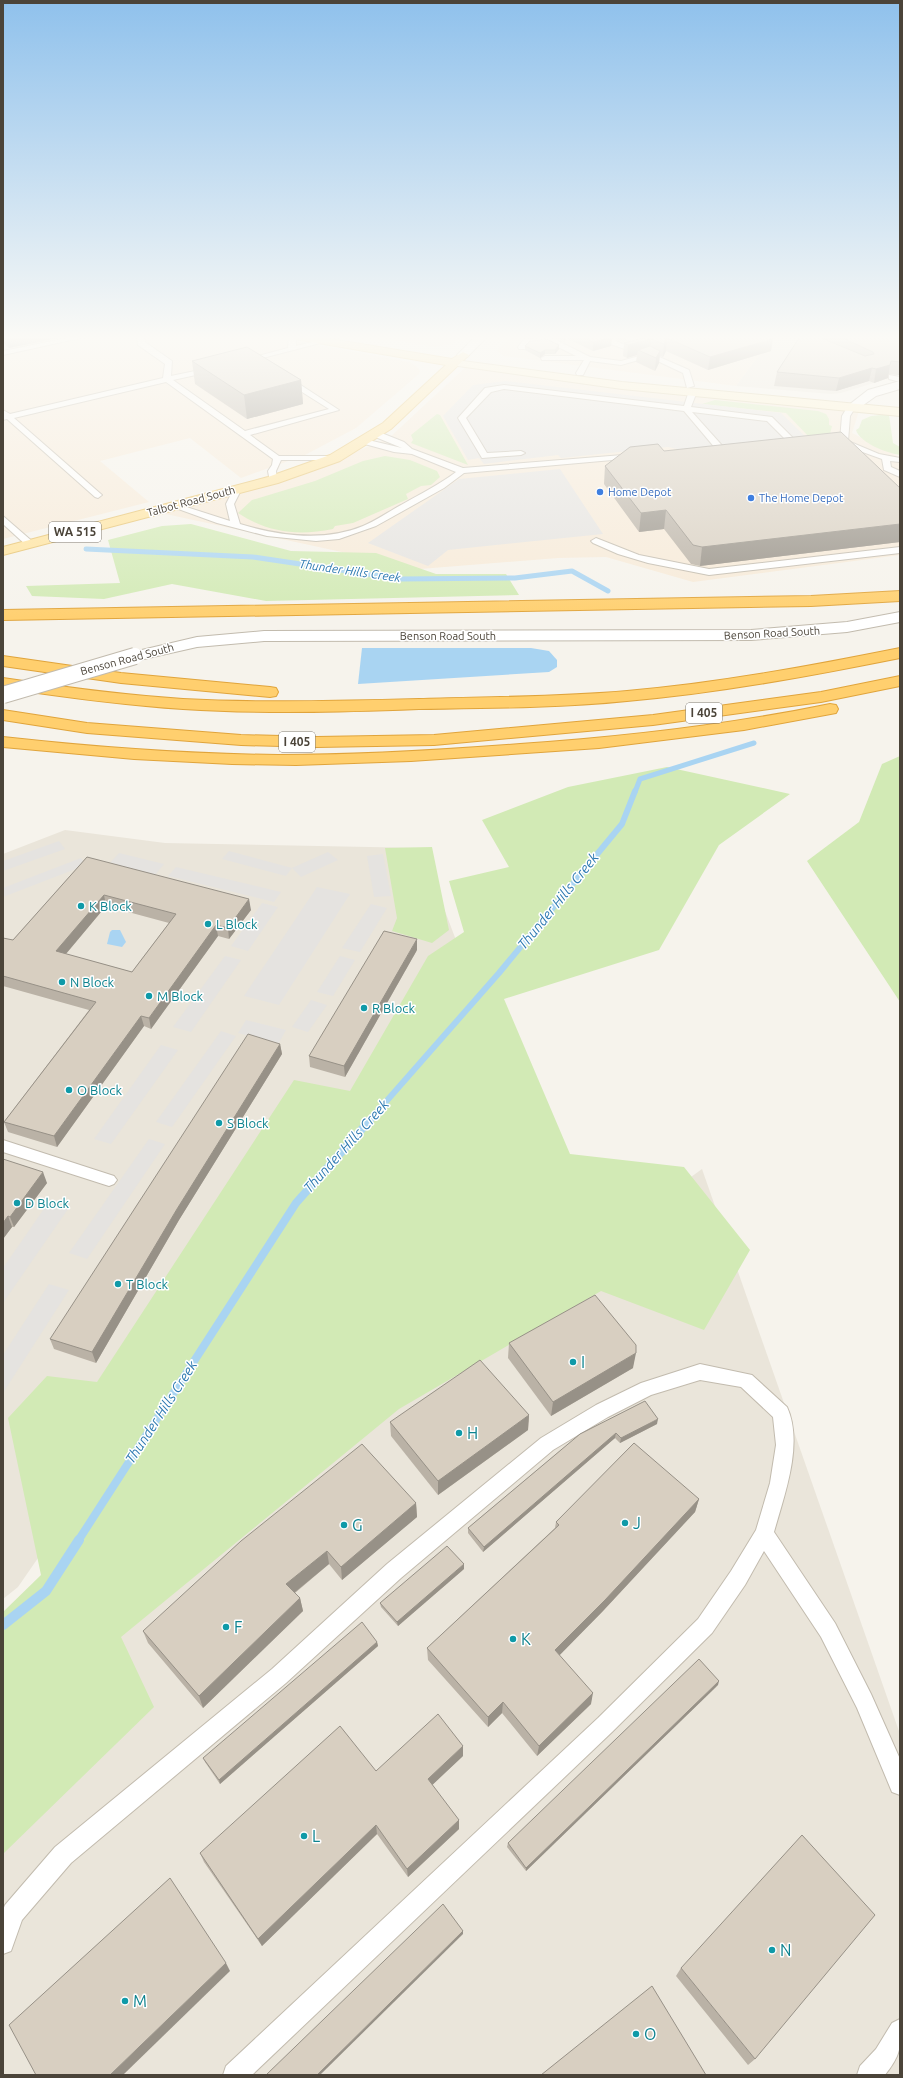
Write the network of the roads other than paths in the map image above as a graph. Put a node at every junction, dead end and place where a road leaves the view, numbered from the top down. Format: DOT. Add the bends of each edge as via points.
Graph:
graph roads {
  1 [pos="24,432"];
  2 [pos="240,432"];
  3 [pos="251,432"];
  4 [pos="378,432"];
  5 [pos="470,432"];
  6 [pos="708,432"];
  7 [pos="784,432"];
  8 [pos="845,432"];
  9 [pos="243,434"];
  10 [pos="376,434"];
  11 [pos="364,442"];
  12 [pos="844,442"];
  13 [pos="820,444"];
  14 [pos="782,448"];
  15 [pos="413,452"];
  16 [pos="521,453"];
  17 [pos="711,454"];
  18 [pos="645,455"];
  19 [pos="277,458"];
  20 [pos="335,458"];
  21 [pos="886,458"];
  22 [pos="900,460"];
  23 [pos="462,471"];
  24 [pos="900,474"];
  25 [pos="273,480"];
  26 [pos="237,490"];
  27 [pos="98,495"];
  28 [pos="174,506"];
  29 [pos="3,519"];
  30 [pos="236,525"];
  31 [pos="596,541"];
  32 [pos="30,544"];
  33 [pos="900,550"];
  34 [pos="3,551"];
  35 [pos="900,596"];
  36 [pos="3,615"];
  37 [pos="900,617"];
  38 [pos="900,653"];
  39 [pos="3,660"];
  40 [pos="900,681"];
  41 [pos="3,684"];
  42 [pos="900,694"];
  43 [pos="3,695"];
  44 [pos="625,696"];
  45 [pos="3,715"];
  46 [pos="3,725"];
  47 [pos="87,728"];
  48 [pos="3,742"];
  49 [pos="3,1146"];
  50 [pos="109,1180"];
  51 [pos="764,1534"];
  52 [pos="900,1784"];
  53 [pos="3,1943"];
  54 [pos="900,2031"];
  55 [pos="235,2075"];
  56 [pos="869,2075"];
  1 -- 27 [label="lane"];
  2 -- 9 [label="lane"];
  3 -- 9 [label="lane"];
  4 -- 10 [label="main road, Talbot Road South / WA 515"];
  5 -- 16 [label="lane" via="485,456"];
  6 -- 17 [label="lane" via="728,453"];
  7 -- 14 [label="lane" via="801,446"];
  8 -- 12 [label="lane"];
  9 -- 19 [label="lane"];
  10 -- 11 [label="main road, Talbot Road South / WA 515"];
  10 -- 15 [label="lane"];
  11 -- 15 [label="lane"];
  11 -- 20 [label="main road, Talbot Road South / WA 515"];
  12 -- 13 [label="lane"];
  12 -- 21 [label="lane"];
  15 -- 23 [label="lane"];
  18 -- 23 [label="lane"];
  19 -- 20 [label="lane"];
  19 -- 25 [label="lane" via="272,471"];
  20 -- 25 [label="main road, Talbot Road South / WA 515"];
  21 -- 22 [label="lane"];
  21 -- 24 [label="lane" via="887,468"];
  23 -- 30 [label="lane" via="446,484 363,529 344,535 289,538"];
  25 -- 26 [label="main road, Talbot Road South / WA 515"];
  26 -- 28 [label="main road, Talbot Road South / WA 515"];
  26 -- 30 [label="lane" via="230,504"];
  28 -- 30 [label="lane"];
  28 -- 32 [label="main road, Talbot Road South / WA 515"];
  29 -- 32 [label="lane"];
  31 -- 33 [label="lane" via="609,548 687,569 709,572"];
  32 -- 34 [label="main road, Talbot Road South / WA 515"];
  35 -- 36 [label="highway" via="811,601"];
  37 -- 43 [label="street, Benson Road South, bridge" via="847,627 751,636 264,636 196,642 135,656"];
  38 -- 44 [label="highway, I 405" via="765,678"];
  39 -- 44 [label="highway" via="121,678 295,694 430,695 533,692"];
  40 -- 47 [label="highway, I 405" via="821,698 653,720 434,740 241,740"];
  41 -- 44 [label="highway, I 405" via="103,698 273,706 475,704"];
  42 -- 48 [label="highway" via="789,718 676,734 475,753 268,760 90,752"];
  45 -- 47 [label="highway, I 405"];
  46 -- 47 [label="highway"];
  49 -- 50 [label="lane"];
  51 -- 52 [label="lane" via="828,1630 864,1701"];
  51 -- 53 [label="lane" via="779,1483 785,1445 781,1413 746,1380 700,1372 647,1389 602,1410 541,1449 394,1571 279,1676 63,1856 13,1913"];
  51 -- 55 [label="lane" via="705,1626 605,1725"];
  54 -- 56 [label="lane"];
}
